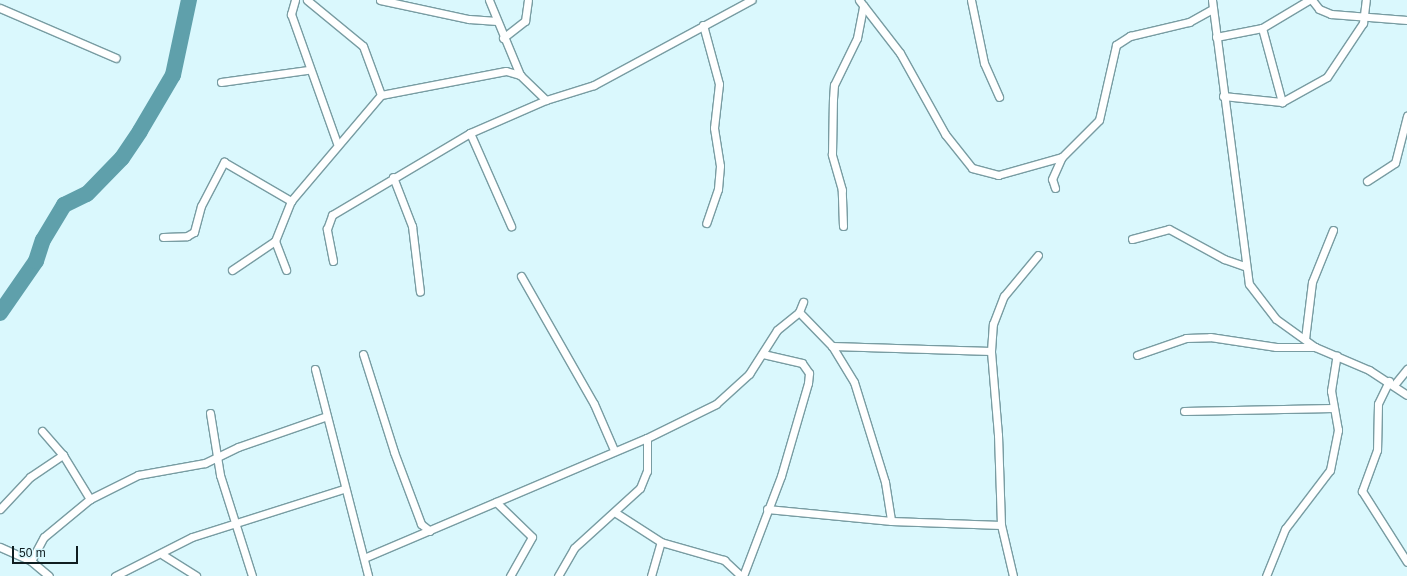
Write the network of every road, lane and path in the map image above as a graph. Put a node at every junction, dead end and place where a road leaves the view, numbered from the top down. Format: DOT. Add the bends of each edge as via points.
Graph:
graph roads {
  1 [pos="295,0"];
  2 [pos="307,0"];
  3 [pos="380,0"];
  4 [pos="489,0"];
  5 [pos="528,0"];
  6 [pos="751,0"];
  7 [pos="971,0"];
  8 [pos="1310,0"];
  9 [pos="1366,0"];
  10 [pos="861,3"];
  11 [pos="1211,3"];
  12 [pos="0,8"];
  13 [pos="1366,17"];
  14 [pos="1407,20"];
  15 [pos="496,21"];
  16 [pos="703,25"];
  17 [pos="1262,28"];
  18 [pos="1216,37"];
  19 [pos="503,38"];
  20 [pos="116,58"];
  21 [pos="308,70"];
  22 [pos="520,74"];
  23 [pos="221,82"];
  24 [pos="381,95"];
  25 [pos="1223,96"];
  26 [pos="999,97"];
  27 [pos="546,100"];
  28 [pos="1282,102"];
  29 [pos="1407,116"];
  30 [pos="470,133"];
  31 [pos="338,143"];
  32 [pos="1062,157"];
  33 [pos="393,177"];
  34 [pos="1367,181"];
  35 [pos="1055,188"];
  36 [pos="291,201"];
  37 [pos="706,223"];
  38 [pos="511,226"];
  39 [pos="843,226"];
  40 [pos="1333,230"];
  41 [pos="163,237"];
  42 [pos="1132,239"];
  43 [pos="274,241"];
  44 [pos="1038,256"];
  45 [pos="333,261"];
  46 [pos="1244,266"];
  47 [pos="232,270"];
  48 [pos="286,270"];
  49 [pos="521,276"];
  50 [pos="420,292"];
  51 [pos="804,302"];
  52 [pos="799,312"];
  53 [pos="1305,339"];
  54 [pos="832,346"];
  55 [pos="1315,347"];
  56 [pos="991,351"];
  57 [pos="363,354"];
  58 [pos="764,354"];
  59 [pos="1137,355"];
  60 [pos="1337,355"];
  61 [pos="315,369"];
  62 [pos="1407,369"];
  63 [pos="1391,383"];
  64 [pos="1407,395"];
  65 [pos="1333,408"];
  66 [pos="1184,411"];
  67 [pos="210,413"];
  68 [pos="327,416"];
  69 [pos="42,431"];
  70 [pos="647,438"];
  71 [pos="614,450"];
  72 [pos="62,455"];
  73 [pos="216,455"];
  74 [pos="343,489"];
  75 [pos="90,500"];
  76 [pos="496,502"];
  77 [pos="0,507"];
  78 [pos="767,509"];
  79 [pos="616,513"];
  80 [pos="234,522"];
  81 [pos="891,522"];
  82 [pos="421,524"];
  83 [pos="1001,525"];
  84 [pos="430,531"];
  85 [pos="419,536"];
  86 [pos="661,542"];
  87 [pos="0,547"];
  88 [pos="163,555"];
  89 [pos="364,558"];
  90 [pos="31,561"];
  91 [pos="1407,562"];
  92 [pos="49,576"];
  93 [pos="115,576"];
  94 [pos="196,576"];
  95 [pos="252,576"];
  96 [pos="368,576"];
  97 [pos="510,576"];
  98 [pos="558,576"];
  99 [pos="651,576"];
  100 [pos="742,576"];
  101 [pos="1013,576"];
  102 [pos="1266,576"];
  1 -- 21 [label="street" via="291,14"];
  2 -- 24 [label="street" via="363,46"];
  3 -- 15 [label="street" via="469,19"];
  4 -- 15 [label="street"];
  5 -- 19 [label="street" via="525,21"];
  6 -- 16 [label="street"];
  7 -- 26 [label="street" via="984,63"];
  8 -- 13 [label="street" via="1319,10 1331,14"];
  8 -- 17 [label="street"];
  9 -- 13 [label="street"];
  10 -- 32 [label="street" via="900,53 945,134 972,168 998,175"];
  10 -- 39 [label="street" via="857,38 834,85 832,154 842,190"];
  11 -- 18 [label="street"];
  11 -- 32 [label="street" via="1189,22 1130,36 1116,45 1099,120"];
  12 -- 20 [label="street"];
  13 -- 14 [label="street"];
  13 -- 28 [label="street" via="1330,74"];
  15 -- 19 [label="street"];
  16 -- 27 [label="street" via="594,85"];
  16 -- 37 [label="street" via="719,84 714,128 720,166 718,189"];
  17 -- 18 [label="street"];
  17 -- 28 [label="street"];
  18 -- 25 [label="street"];
  19 -- 22 [label="street"];
  21 -- 23 [label="street"];
  21 -- 31 [label="street"];
  22 -- 24 [label="street" via="506,71 483,73"];
  22 -- 27 [label="street"];
  24 -- 31 [label="street"];
  25 -- 28 [label="street"];
  25 -- 46 [label="street"];
  27 -- 30 [label="street"];
  29 -- 34 [label="street" via="1395,163"];
  30 -- 33 [label="street"];
  30 -- 38 [label="street"];
  31 -- 36 [label="street"];
  32 -- 35 [label="street" via="1052,178"];
  33 -- 45 [label="street" via="328,220"];
  33 -- 50 [label="street" via="412,226"];
  36 -- 41 [label="street" via="224,162 201,206 194,232 187,236"];
  36 -- 43 [label="street"];
  40 -- 53 [label="street" via="1312,282"];
  42 -- 46 [label="street" via="1169,228 1224,259"];
  43 -- 47 [label="street"];
  43 -- 48 [label="street"];
  44 -- 56 [label="street" via="996,310"];
  46 -- 53 [label="street" via="1249,284 1260,302 1276,319"];
  49 -- 71 [label="street" via="569,358"];
  51 -- 52 [label="street"];
  52 -- 54 [label="street"];
  52 -- 58 [label="street" via="780,326"];
  53 -- 55 [label="street"];
  54 -- 56 [label="street"];
  54 -- 81 [label="street" via="854,382 885,482"];
  55 -- 59 [label="street" via="1276,347 1210,337 1186,338"];
  55 -- 60 [label="street"];
  56 -- 83 [label="street"];
  57 -- 82 [label="street" via="394,452"];
  58 -- 70 [label="street" via="749,374 716,404"];
  58 -- 78 [label="street" via="799,362 809,373 798,421"];
  60 -- 63 [label="street"];
  60 -- 65 [label="street" via="1331,391"];
  61 -- 68 [label="street"];
  62 -- 63 [label="street"];
  63 -- 64 [label="street"];
  63 -- 91 [label="street" via="1378,404 1377,450 1362,491"];
  65 -- 66 [label="street"];
  65 -- 102 [label="street" via="1338,430 1330,470 1285,529"];
  67 -- 73 [label="street"];
  68 -- 73 [label="street"];
  68 -- 74 [label="street"];
  69 -- 72 [label="street"];
  70 -- 71 [label="street"];
  70 -- 79 [label="street" via="647,471 640,488"];
  71 -- 76 [label="street"];
  72 -- 75 [label="street"];
  72 -- 77 [label="street" via="30,477"];
  73 -- 75 [label="street" via="193,467 138,475"];
  73 -- 80 [label="street"];
  74 -- 80 [label="street" via="286,510"];
  74 -- 89 [label="street"];
  75 -- 90 [label="street" via="44,537"];
  76 -- 84 [label="street"];
  76 -- 97 [label="street" via="532,537"];
  78 -- 81 [label="street"];
  78 -- 100 [label="street"];
  79 -- 86 [label="street"];
  79 -- 98 [label="street" via="574,548"];
  80 -- 88 [label="street" via="192,538"];
  80 -- 95 [label="street"];
  81 -- 83 [label="street"];
  82 -- 84 [label="street"];
  82 -- 85 [label="street"];
  83 -- 101 [label="street"];
  84 -- 85 [label="street"];
  85 -- 89 [label="street"];
  86 -- 99 [label="street"];
  86 -- 100 [label="street" via="724,560"];
  87 -- 90 [label="street"];
  88 -- 93 [label="street"];
  88 -- 94 [label="street"];
  89 -- 96 [label="street"];
  90 -- 92 [label="street"];
}
